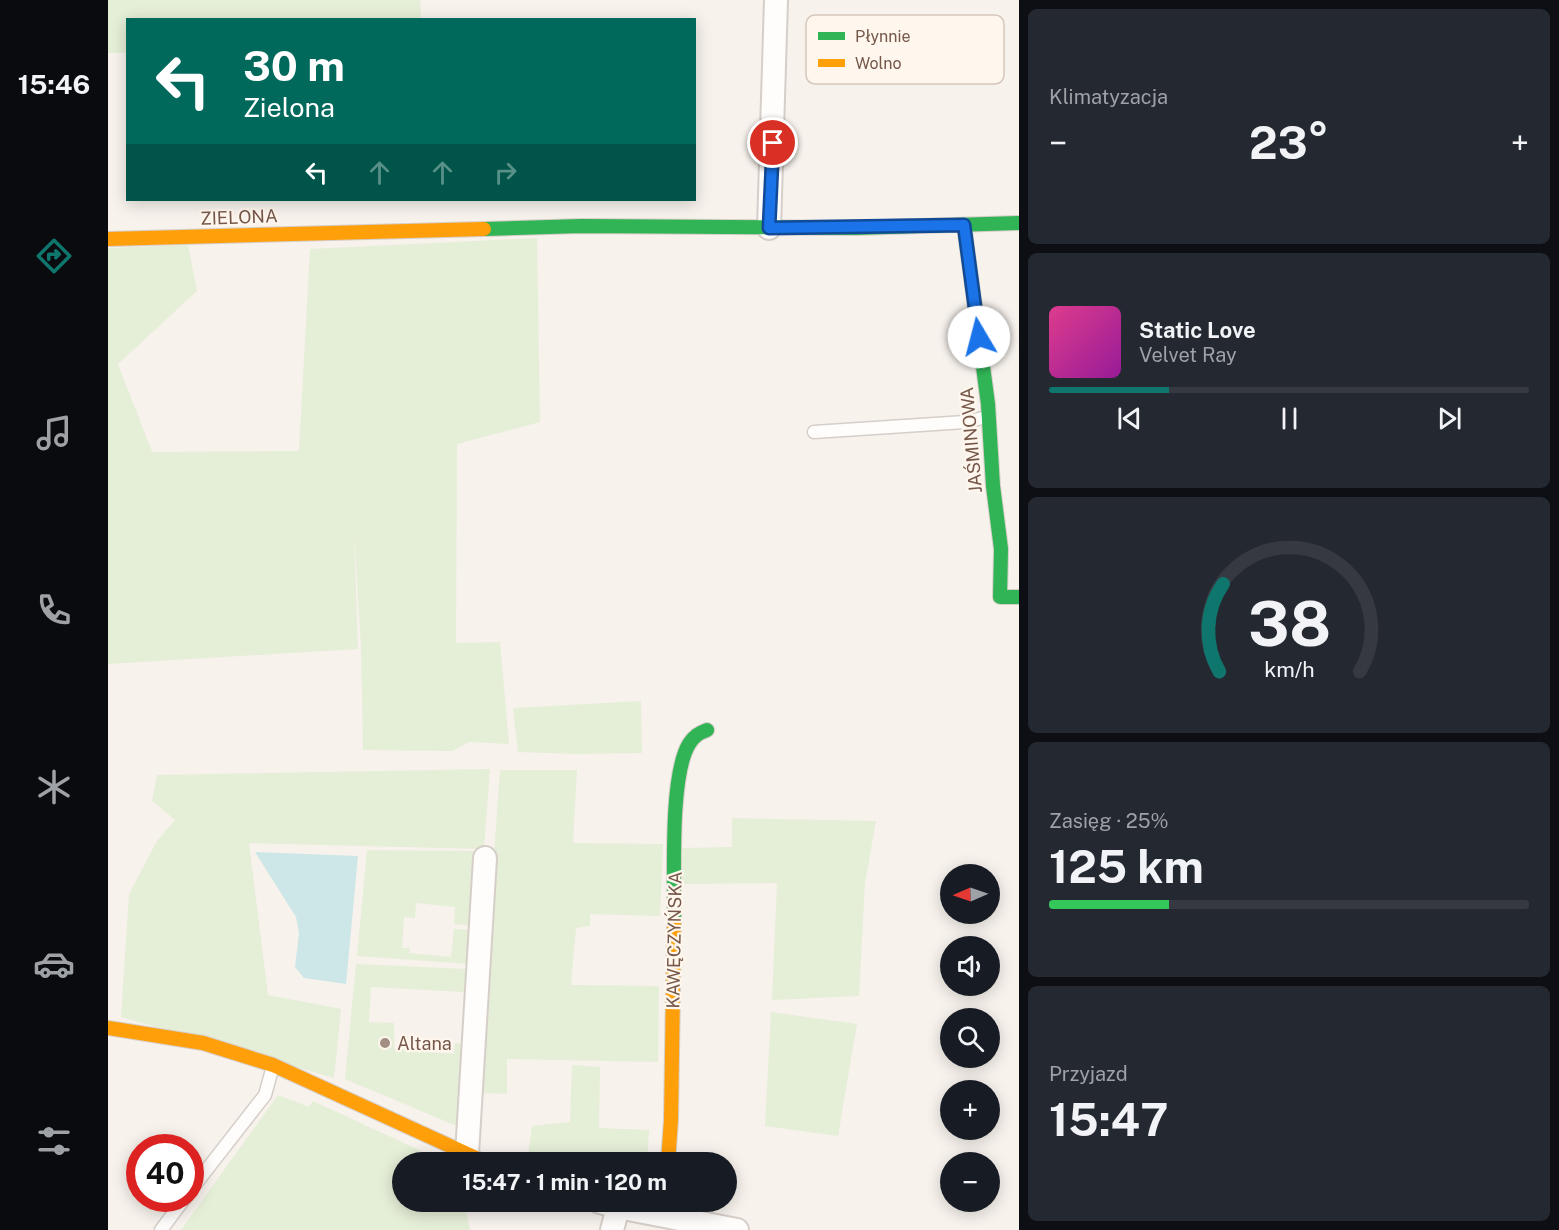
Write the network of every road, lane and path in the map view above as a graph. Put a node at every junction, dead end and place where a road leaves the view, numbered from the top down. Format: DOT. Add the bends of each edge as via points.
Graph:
graph roads {
  1 [pos="776,0"];
  2 [pos="1019,223"];
  3 [pos="964,225"];
  4 [pos="769,228"];
  5 [pos="108,239"];
  6 [pos="988,417"];
  7 [pos="814,432"];
  8 [pos="1019,597"];
  9 [pos="708,730"];
  10 [pos="485,858"];
  11 [pos="108,1028"];
  12 [pos="273,1065"];
  13 [pos="463,1152"];
  14 [pos="476,1152"];
  15 [pos="669,1152"];
  16 [pos="204,1173"];
  17 [pos="174,1212"];
  18 [pos="610,1212"];
  19 [pos="674,1212"];
  20 [pos="160,1230"];
  21 [pos="612,1230"];
  22 [pos="737,1230"];
  1 -- 4 [label="street"];
  2 -- 3 [label="street, ZIELONA"];
  3 -- 4 [label="street, ZIELONA"];
  3 -- 6 [label="street, JAŚMINOWA"];
  4 -- 5 [label="street, ZIELONA" via="581,226"];
  6 -- 7 [label="lane" via="965,422"];
  6 -- 8 [label="street, JAŚMINOWA" via="1001,549 1000,597"];
  9 -- 15 [label="street, KAWĘCZYŃSKA" via="696,735 687,748 676,805"];
  10 -- 14 [label="street"];
  11 -- 12 [label="street" via="202,1042"];
  12 -- 13 [label="street"];
  12 -- 16 [label="lane" via="265,1095"];
  17 -- 20 [label="lane"];
  18 -- 21 [label="street"];
  19 -- 22 [label="street"];
}
